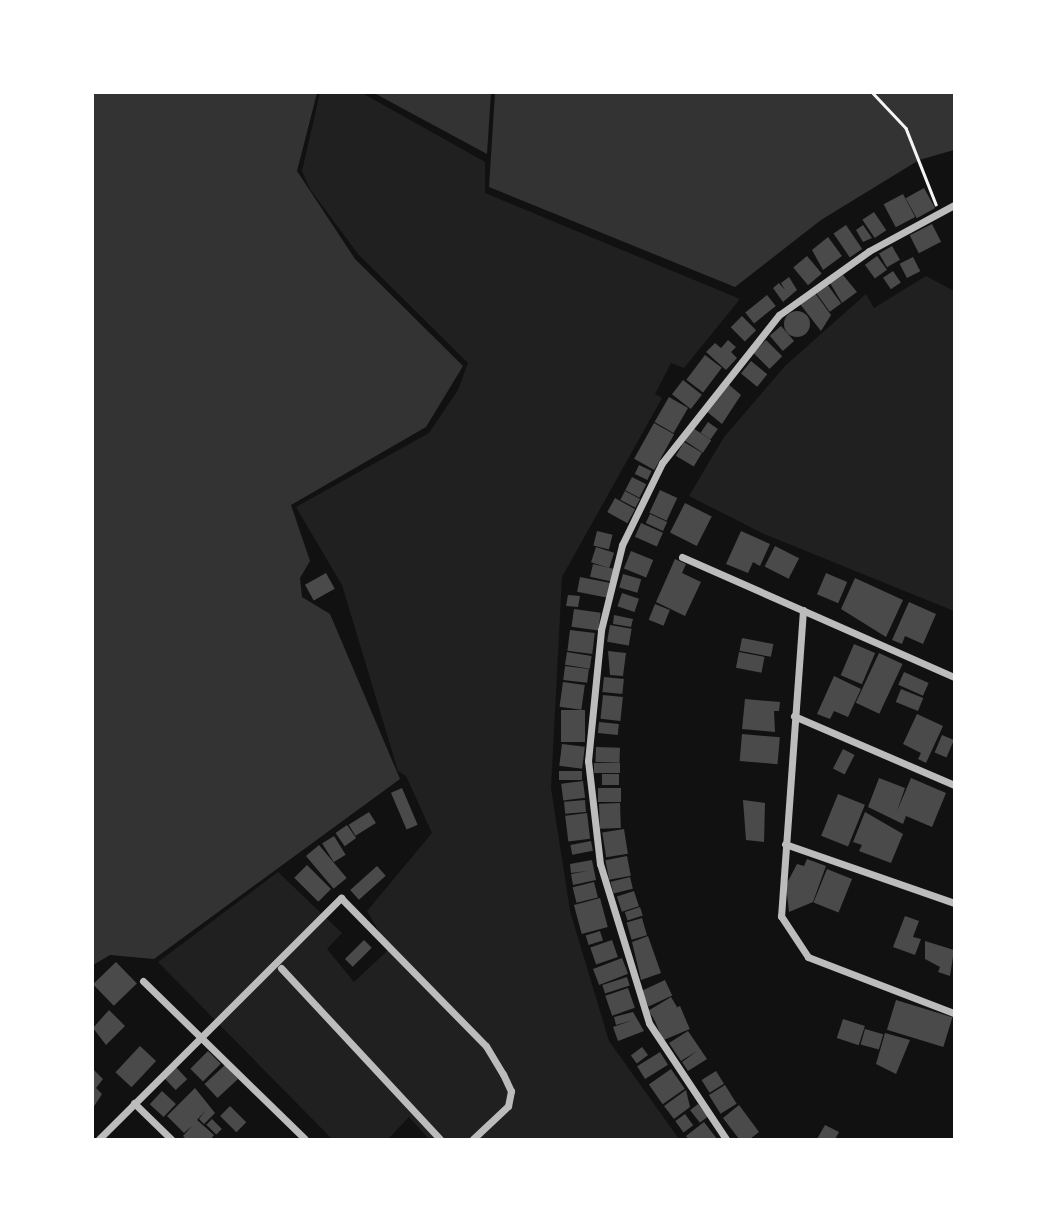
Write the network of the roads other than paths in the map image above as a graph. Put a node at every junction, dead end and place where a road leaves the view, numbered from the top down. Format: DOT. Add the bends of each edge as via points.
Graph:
graph roads {
  1 [pos="954,205"];
  2 [pos="682,557"];
  3 [pos="803,610"];
  4 [pos="954,677"];
  5 [pos="794,716"];
  6 [pos="954,785"];
  7 [pos="785,844"];
  8 [pos="954,903"];
  9 [pos="281,968"];
  10 [pos="143,981"];
  11 [pos="954,1013"];
  12 [pos="201,1038"];
  13 [pos="134,1103"];
  14 [pos="100,1139"];
  15 [pos="171,1139"];
  16 [pos="305,1139"];
  17 [pos="440,1139"];
  18 [pos="472,1139"];
  19 [pos="726,1139"];
  1 -- 19 [label="street" via="869,251 779,315 662,463 622,545 601,630 588,761 600,864 649,1023"];
  2 -- 3 [label="street"];
  3 -- 4 [label="street"];
  3 -- 5 [label="street"];
  5 -- 6 [label="street"];
  5 -- 7 [label="street"];
  7 -- 8 [label="street"];
  7 -- 11 [label="street" via="780,916 808,957"];
  9 -- 17 [label="street"];
  10 -- 12 [label="street"];
  12 -- 13 [label="street"];
  12 -- 16 [label="street"];
  12 -- 18 [label="street" via="341,898 486,1046 503,1074 511,1091 508,1106"];
  13 -- 14 [label="street"];
  13 -- 15 [label="street"];
}
